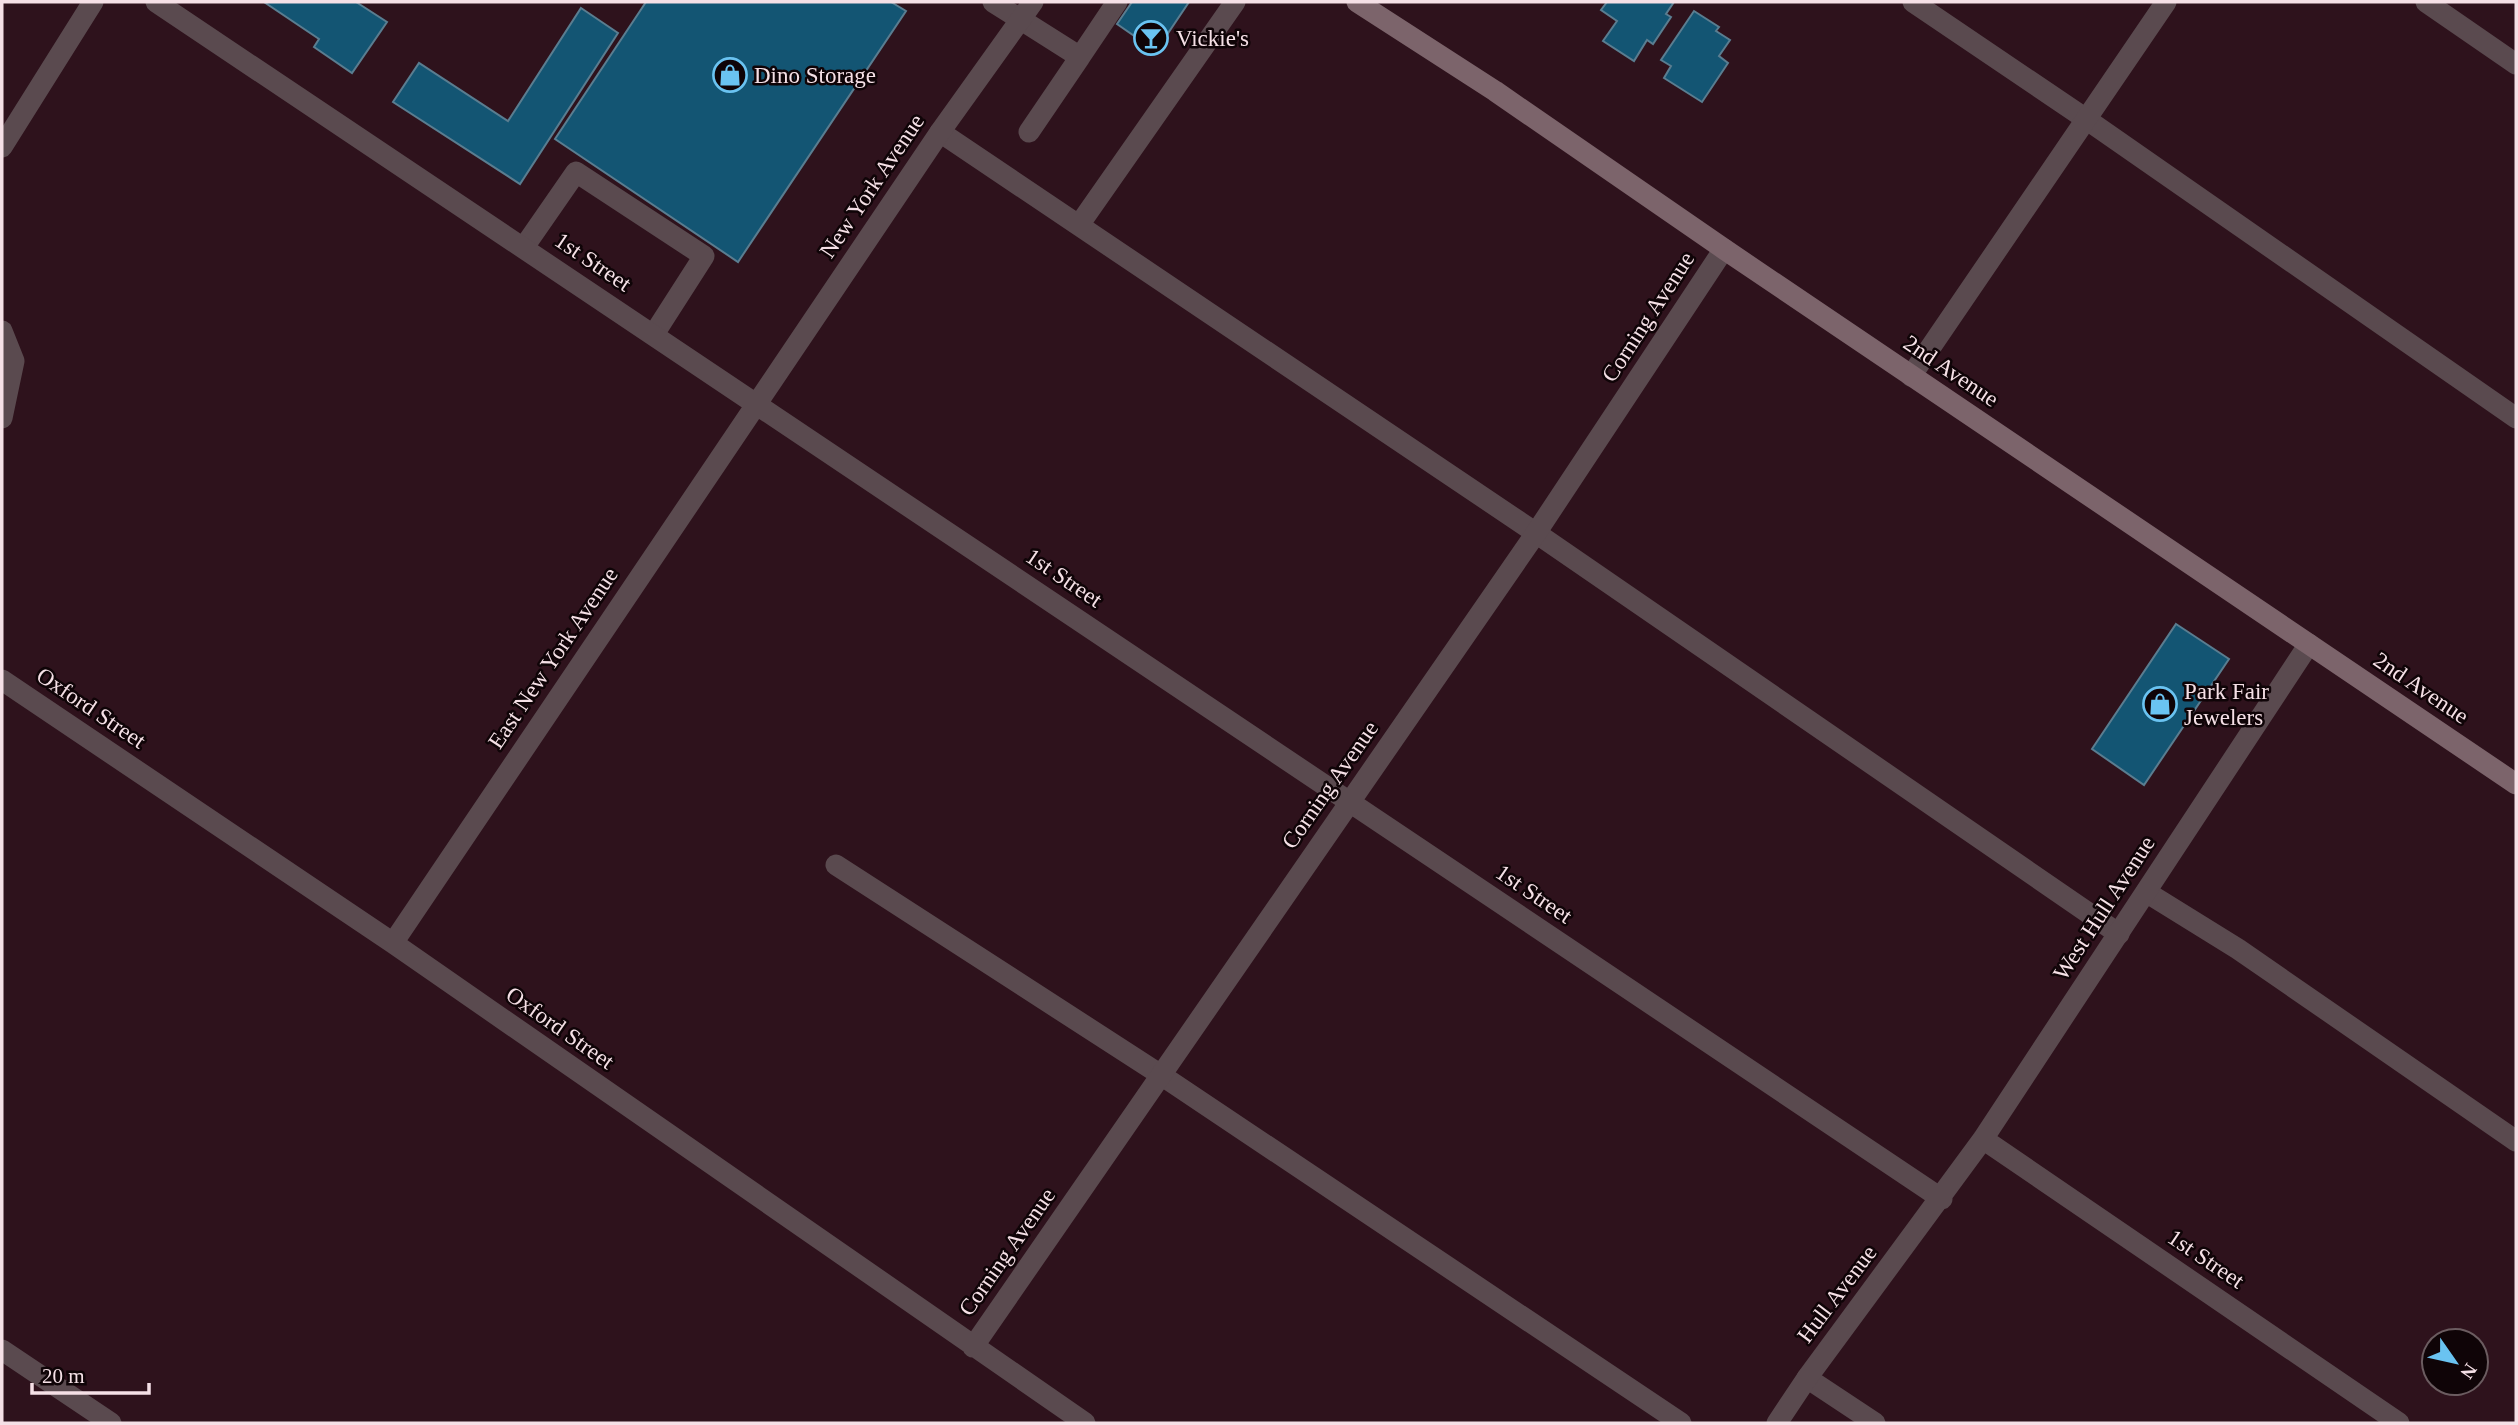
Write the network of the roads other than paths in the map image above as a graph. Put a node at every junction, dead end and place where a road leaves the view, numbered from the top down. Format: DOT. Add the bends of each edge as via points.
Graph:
graph roads {
  1 [pos="93,2"];
  2 [pos="156,2"];
  3 [pos="993,2"];
  4 [pos="1118,2"];
  5 [pos="1235,2"];
  6 [pos="1357,2"];
  7 [pos="1913,2"];
  8 [pos="2166,2"];
  9 [pos="2426,2"];
  10 [pos="1027,11"];
  11 [pos="1080,57"];
  12 [pos="2516,64"];
  13 [pos="2086,119"];
  14 [pos="940,132"];
  15 [pos="1028,132"];
  16 [pos="2,148"];
  17 [pos="1079,225"];
  18 [pos="524,247"];
  19 [pos="1724,249"];
  20 [pos="2,331"];
  21 [pos="654,334"];
  22 [pos="1911,376"];
  23 [pos="757,403"];
  24 [pos="2,418"];
  25 [pos="2516,418"];
  26 [pos="1536,533"];
  27 [pos="2309,644"];
  28 [pos="2,680"];
  29 [pos="2516,784"];
  30 [pos="1350,802"];
  31 [pos="836,865"];
  32 [pos="2146,892"];
  33 [pos="2119,934"];
  34 [pos="393,943"];
  35 [pos="1161,1075"];
  36 [pos="1983,1139"];
  37 [pos="2516,1141"];
  38 [pos="1942,1199"];
  39 [pos="973,1347"];
  40 [pos="2,1350"];
  41 [pos="1807,1378"];
  42 [pos="111,1423"];
  43 [pos="1085,1423"];
  44 [pos="1681,1423"];
  45 [pos="1777,1423"];
  46 [pos="1875,1423"];
  47 [pos="2399,1423"];
  1 -- 16 [label="street"];
  2 -- 18 [label="street, 1st Street"];
  3 -- 10 [label="street"];
  4 -- 11 [label="street"];
  5 -- 17 [label="street"];
  6 -- 19 [label="main road, 2nd Avenue"];
  7 -- 13 [label="street"];
  8 -- 13 [label="street"];
  9 -- 12 [label="street"];
  10 -- 11 [label="street"];
  10 -- 14 [label="street, New York Avenue"];
  11 -- 15 [label="street"];
  13 -- 22 [label="street"];
  13 -- 25 [label="street"];
  14 -- 17 [label="street"];
  14 -- 23 [label="street, New York Avenue"];
  17 -- 26 [label="street"];
  18 -- 21 [label="street, 1st Street"];
  18 -- 21 [label="street" via="576,172 705,256"];
  19 -- 22 [label="main road, 2nd Avenue"];
  19 -- 26 [label="street, Corning Avenue"];
  20 -- 24 [label="street" via="14,361"];
  21 -- 23 [label="street, 1st Street"];
  22 -- 27 [label="main road, 2nd Avenue"];
  23 -- 30 [label="street, 1st Street"];
  23 -- 34 [label="street, East New York Avenue"];
  26 -- 30 [label="street, Corning Avenue"];
  26 -- 33 [label="street"];
  27 -- 29 [label="main road, 2nd Avenue"];
  27 -- 32 [label="street, West Hull Avenue"];
  28 -- 34 [label="street, Oxford Street"];
  30 -- 35 [label="street, Corning Avenue"];
  30 -- 38 [label="street, 1st Street"];
  31 -- 35 [label="street"];
  32 -- 33 [label="street, West Hull Avenue"];
  32 -- 37 [label="street" via="2238,948"];
  33 -- 36 [label="street, West Hull Avenue"];
  34 -- 39 [label="street, Oxford Street"];
  35 -- 39 [label="street, Corning Avenue"];
  35 -- 44 [label="street"];
  36 -- 38 [label="street, West Hull Avenue"];
  36 -- 47 [label="street, 1st Street"];
  38 -- 41 [label="street, Hull Avenue"];
  39 -- 43 [label="street, Oxford Street"];
  40 -- 42 [label="street"];
  41 -- 45 [label="street, Hull Avenue"];
  41 -- 46 [label="street"];
}
